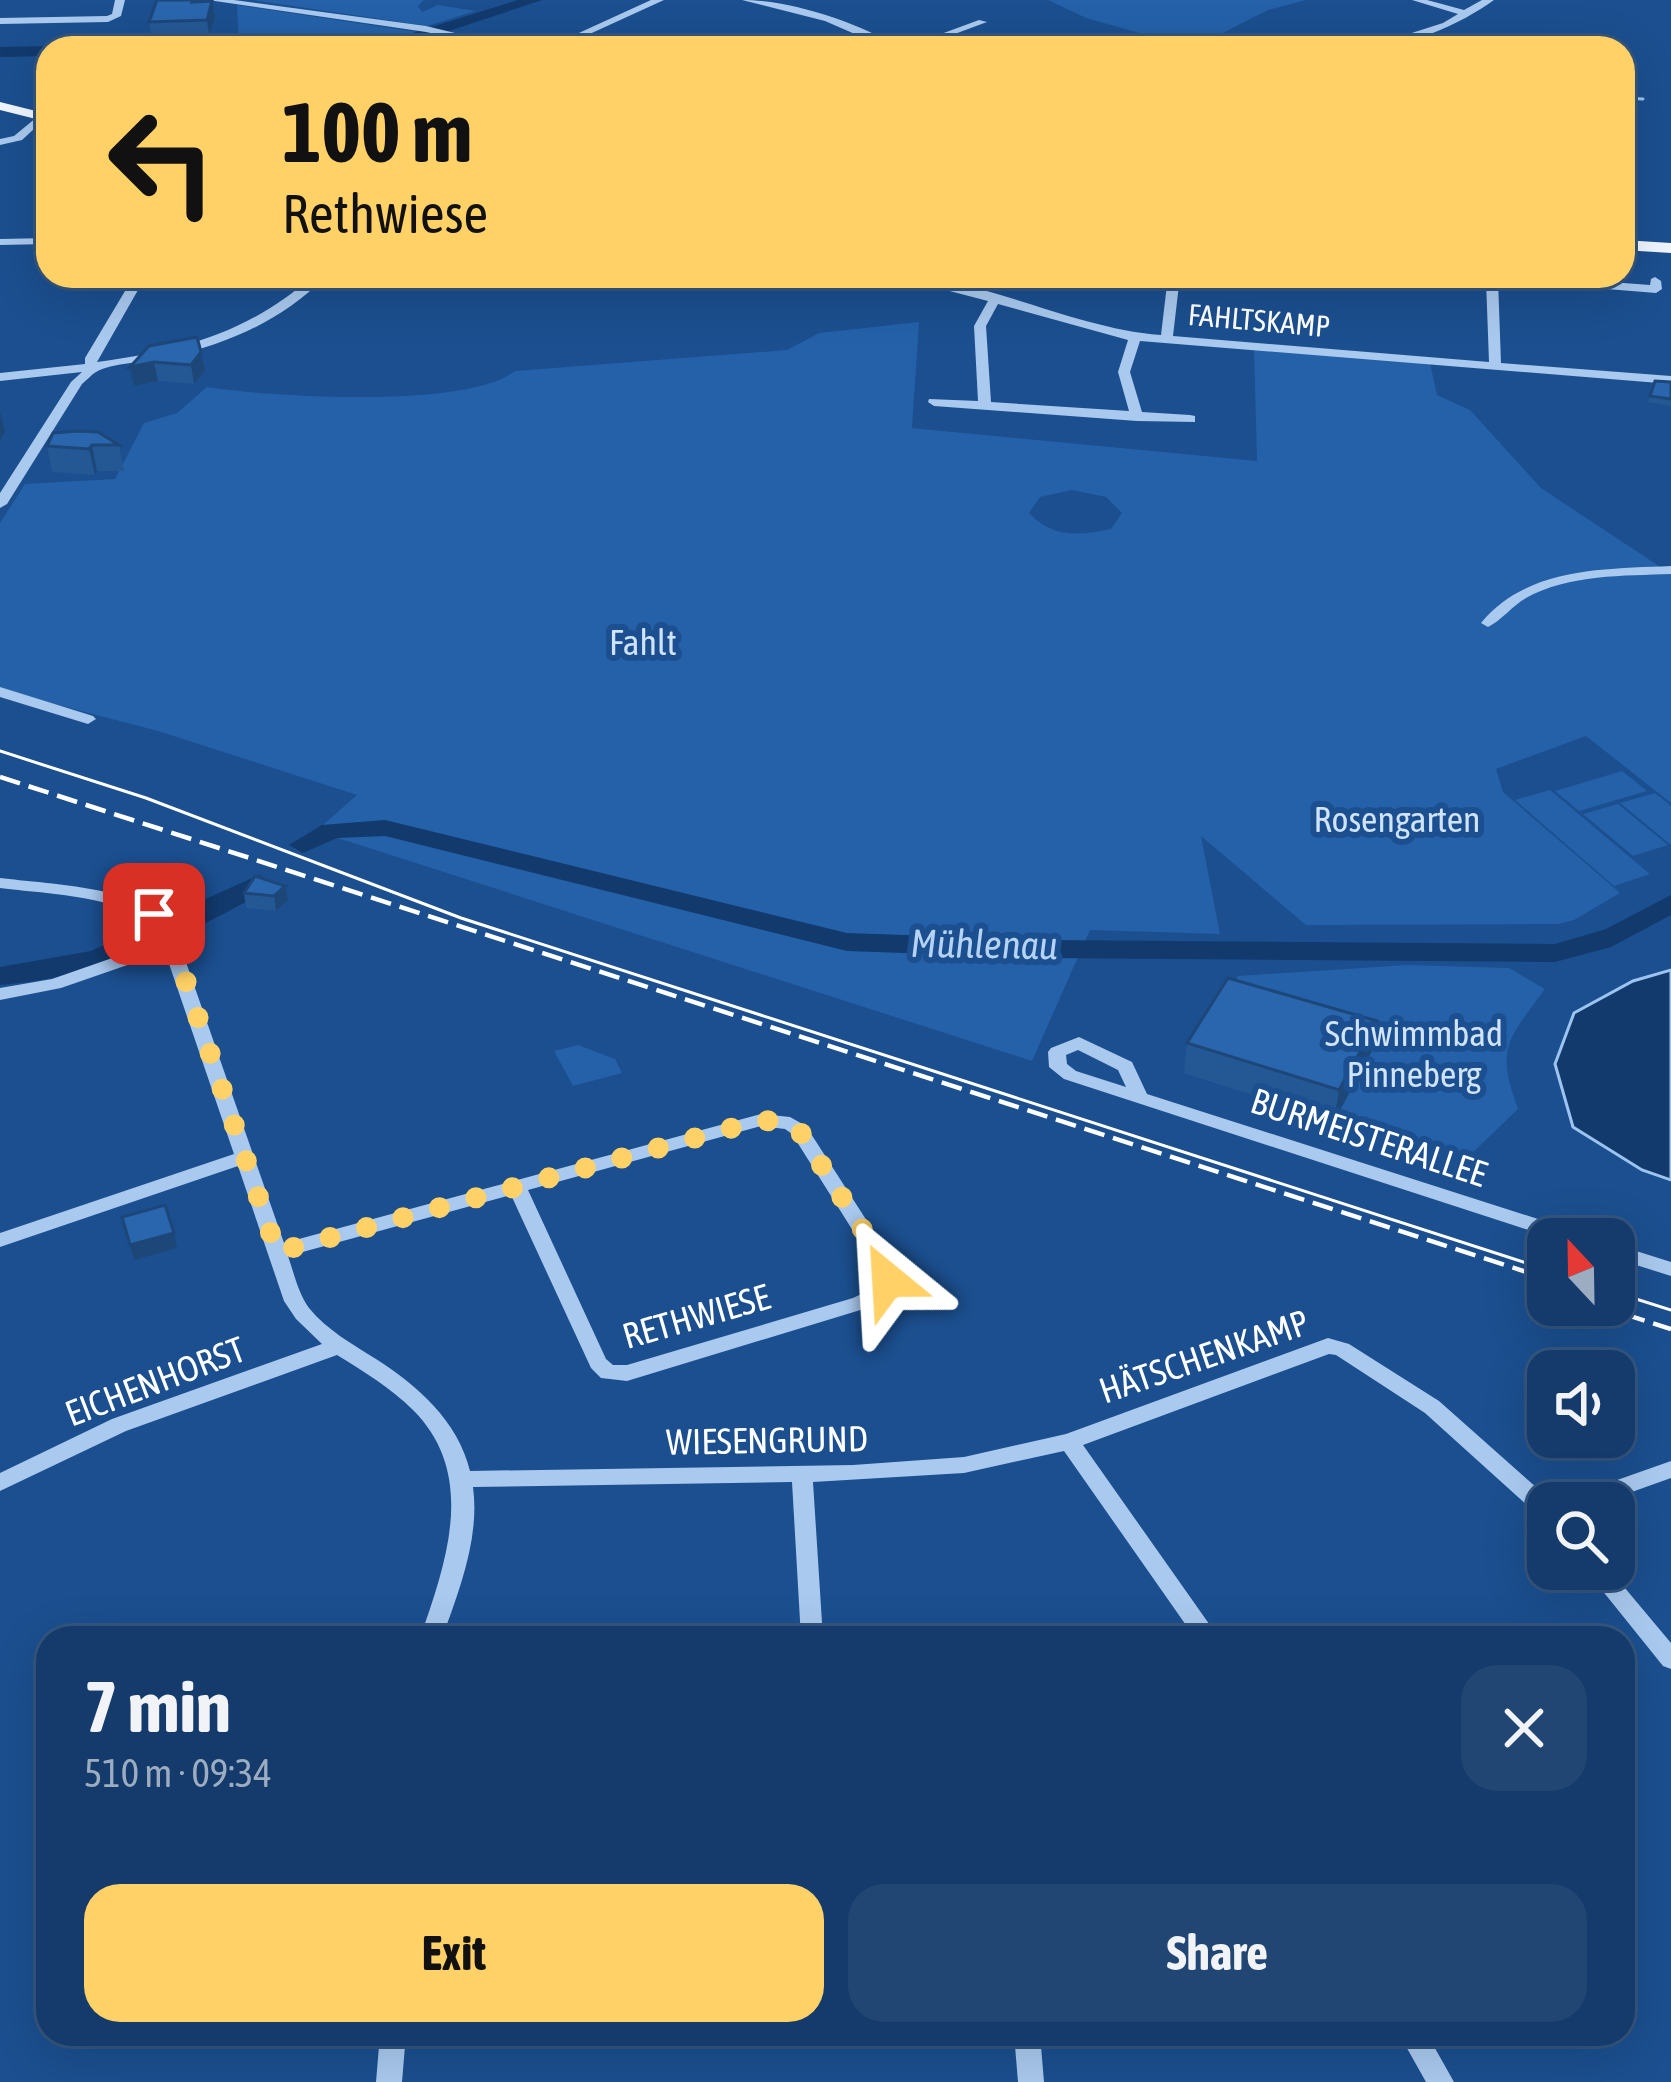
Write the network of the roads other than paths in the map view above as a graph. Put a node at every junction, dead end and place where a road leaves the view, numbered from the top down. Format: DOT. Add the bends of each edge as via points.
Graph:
graph roads {
  1 [pos="120,0"];
  2 [pos="213,0"];
  3 [pos="659,0"];
  4 [pos="747,0"];
  5 [pos="1417,0"];
  6 [pos="1489,0"];
  7 [pos="1467,14"];
  8 [pos="0,21"];
  9 [pos="982,22"];
  10 [pos="461,36"];
  11 [pos="578,36"];
  12 [pos="867,36"];
  13 [pos="942,36"];
  14 [pos="1404,36"];
  15 [pos="0,106"];
  16 [pos="36,113"];
  17 [pos="36,123"];
  18 [pos="0,142"];
  19 [pos="36,241"];
  20 [pos="0,242"];
  21 [pos="1635,246"];
  22 [pos="1671,248"];
  23 [pos="1635,280"];
  24 [pos="1635,287"];
  25 [pos="133,288"];
  26 [pos="306,288"];
  27 [pos="961,288"];
  28 [pos="1172,288"];
  29 [pos="1491,288"];
  30 [pos="995,299"];
  31 [pos="1135,338"];
  32 [pos="1166,340"];
  33 [pos="1495,366"];
  34 [pos="1671,367"];
  35 [pos="91,370"];
  36 [pos="1624,376"];
  37 [pos="0,377"];
  38 [pos="1671,380"];
  39 [pos="934,402"];
  40 [pos="985,406"];
  41 [pos="1137,417"];
  42 [pos="1190,419"];
  43 [pos="1,501"];
  44 [pos="1671,570"];
  45 [pos="1489,623"];
  46 [pos="0,692"];
  47 [pos="88,719"];
  48 [pos="0,883"];
  49 [pos="173,942"];
  50 [pos="0,994"];
  51 [pos="1141,1098"];
  52 [pos="244,1157"];
  53 [pos="517,1188"];
  54 [pos="1527,1223"];
  55 [pos="0,1240"];
  56 [pos="277,1252"];
  57 [pos="1635,1257"];
  58 [pos="1671,1269"];
  59 [pos="337,1347"];
  60 [pos="1069,1442"];
  61 [pos="1671,1469"];
  62 [pos="802,1473"];
  63 [pos="463,1479"];
  64 [pos="1635,1482"];
  65 [pos="0,1483"];
  66 [pos="1527,1492"];
  67 [pos="1614,1590"];
  68 [pos="435,1626"];
  69 [pos="811,1626"];
  70 [pos="1199,1626"];
  71 [pos="1669,1656"];
  72 [pos="392,2046"];
  73 [pos="1028,2046"];
  74 [pos="1419,2046"];
  75 [pos="389,2082"];
  76 [pos="1030,2082"];
  77 [pos="1441,2082"];
  1 -- 8 [label="street" via="116,16 104,20"];
  2 -- 10 [label="street"];
  3 -- 11 [label="street"];
  4 -- 12 [label="street"];
  5 -- 7 [label="street"];
  6 -- 7 [label="street"];
  7 -- 14 [label="street"];
  9 -- 13 [label="street"];
  15 -- 16 [label="main road"];
  17 -- 18 [label="street"];
  19 -- 20 [label="street"];
  21 -- 22 [label="main road"];
  23 -- 24 [label="street" via="1655,281 1656,289"];
  25 -- 35 [label="street"];
  26 -- 35 [label="street" via="231,334"];
  27 -- 30 [label="street, FAHLTSKAMP"];
  28 -- 32 [label="street"];
  29 -- 33 [label="street"];
  30 -- 31 [label="street, FAHLTSKAMP"];
  30 -- 40 [label="street" via="980,326"];
  31 -- 32 [label="street, FAHLTSKAMP"];
  31 -- 41 [label="street" via="1124,372"];
  32 -- 33 [label="street, FAHLTSKAMP"];
  33 -- 36 [label="street, FAHLTSKAMP"];
  34 -- 36 [label="street"];
  35 -- 37 [label="street"];
  35 -- 43 [label="street"];
  36 -- 38 [label="street"];
  39 -- 40 [label="street"];
  40 -- 41 [label="street"];
  41 -- 42 [label="street"];
  44 -- 45 [label="street" via="1522,592"];
  46 -- 47 [label="street"];
  48 -- 49 [label="street" via="154,914"];
  49 -- 50 [label="street" via="56,984"];
  49 -- 52 [label="street"];
  51 -- 54 [label="street, BURMEISTERALLEE"];
  52 -- 55 [label="street"];
  52 -- 56 [label="street"];
  53 -- 53 [label="street, RETHWIESE" via="608,1373 860,1303 888,1280 790,1123 761,1120"];
  53 -- 56 [label="street, RETHWIESE"];
  56 -- 59 [label="street" via="310,1328"];
  57 -- 58 [label="street"];
  59 -- 63 [label="street" via="434,1418"];
  59 -- 65 [label="street, EICHENHORST" via="119,1425"];
  60 -- 62 [label="street, WIESENGRUND" via="964,1465"];
  60 -- 66 [label="street, HÄTSCHENKAMP" via="1328,1346 1432,1407"];
  60 -- 70 [label="street, HÄTSCHENKAMP"];
  61 -- 64 [label="street"];
  62 -- 63 [label="street, WIESENGRUND"];
  62 -- 69 [label="street"];
  63 -- 68 [label="street" via="468,1517"];
  67 -- 71 [label="street"];
  72 -- 75 [label="street"];
  73 -- 76 [label="street"];
  74 -- 77 [label="street"];
}
